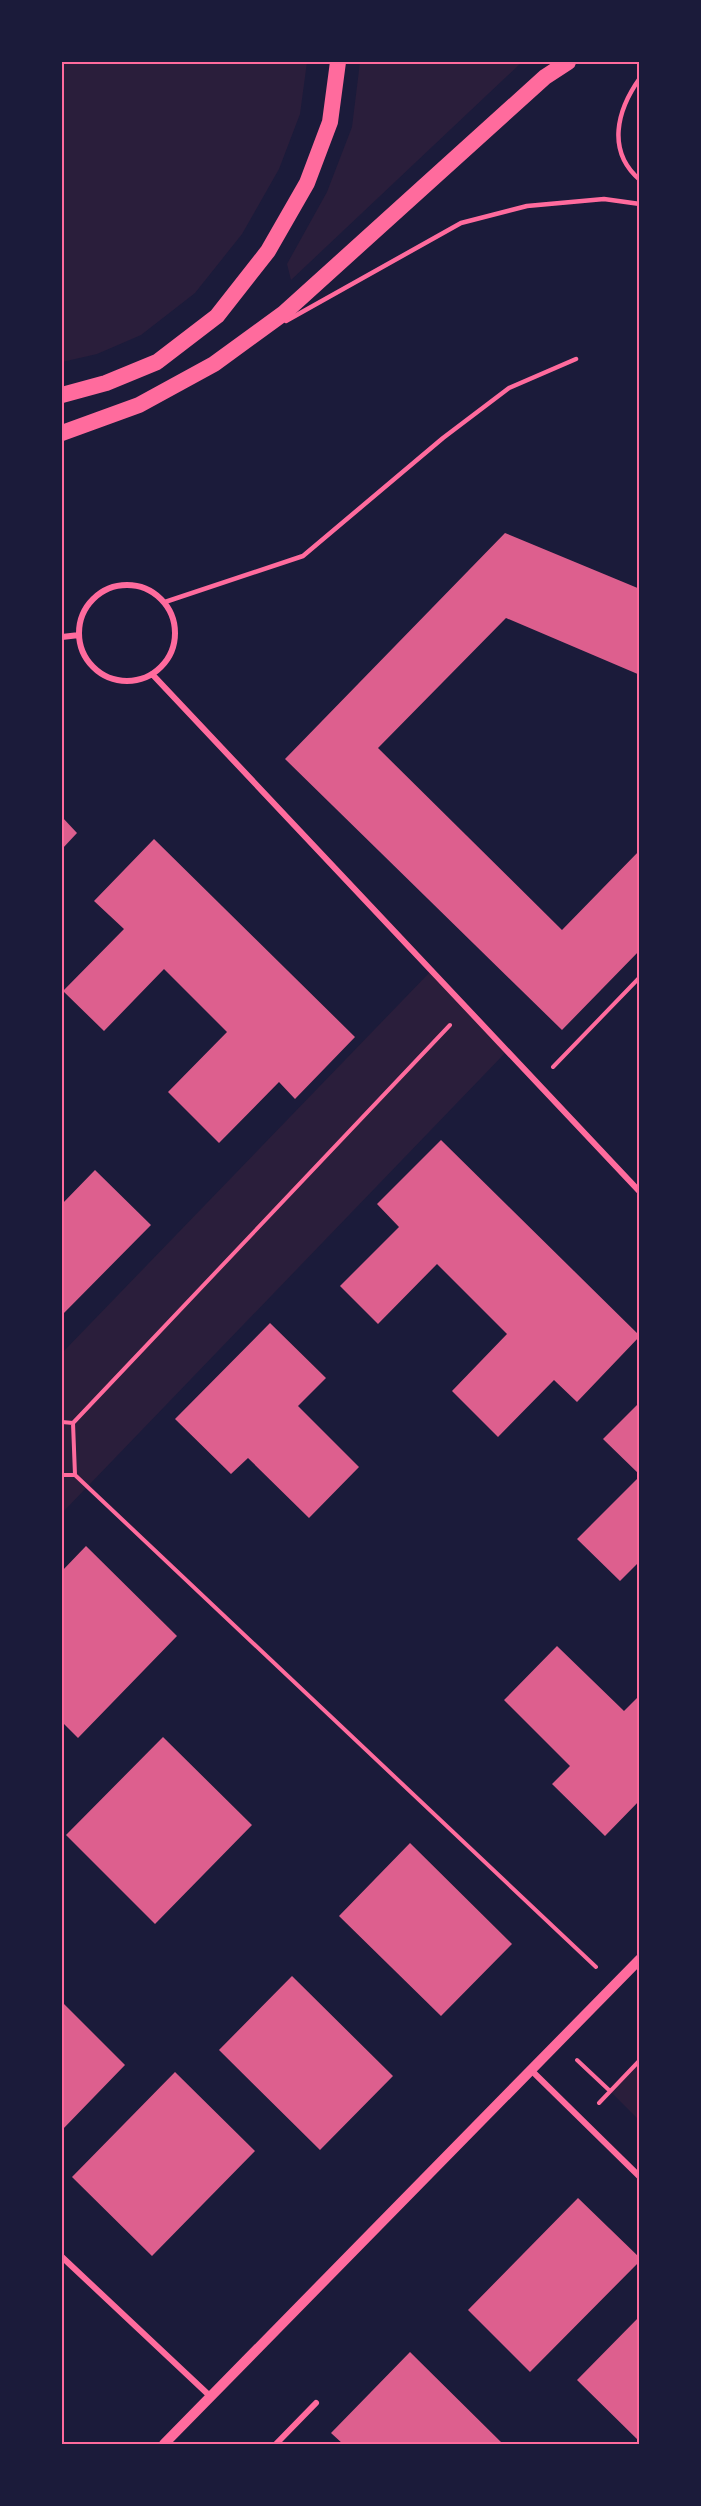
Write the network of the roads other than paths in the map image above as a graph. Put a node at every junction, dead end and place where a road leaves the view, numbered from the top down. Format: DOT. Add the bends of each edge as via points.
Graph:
graph roads {
  1 [pos="338,62"];
  2 [pos="568,62"];
  3 [pos="639,78"];
  4 [pos="639,180"];
  5 [pos="639,204"];
  6 [pos="576,359"];
  7 [pos="214,364"];
  8 [pos="62,395"];
  9 [pos="62,433"];
  10 [pos="165,602"];
  11 [pos="79,635"];
  12 [pos="62,637"];
  13 [pos="152,674"];
  14 [pos="639,1192"];
  15 [pos="639,1959"];
  16 [pos="532,2071"];
  17 [pos="639,2177"];
  18 [pos="62,2257"];
  19 [pos="211,2397"];
  20 [pos="316,2403"];
  21 [pos="164,2445"];
  22 [pos="276,2445"];
  1 -- 8 [label="highway" via="330,122 307,183 268,251 218,316 157,362 106,383"];
  2 -- 7 [label="highway" via="545,77 284,313"];
  3 -- 4 [label="lane" via="627,96 618,130 620,155"];
  5 -- 7 [label="lane" via="604,199 527,206 461,223"];
  6 -- 10 [label="lane" via="509,388 303,556"];
  7 -- 9 [label="highway" via="139,405"];
  10 -- 11 [label="street" via="141,586 109,588 95,597 81,617"];
  10 -- 13 [label="street" via="176,632 173,649"];
  11 -- 12 [label="street"];
  11 -- 13 [label="street" via="83,652 94,669 113,679 131,681"];
  13 -- 14 [label="street"];
  15 -- 16 [label="street"];
  16 -- 17 [label="street"];
  16 -- 19 [label="street"];
  18 -- 19 [label="street"];
  19 -- 21 [label="street"];
  20 -- 22 [label="street"];
}
